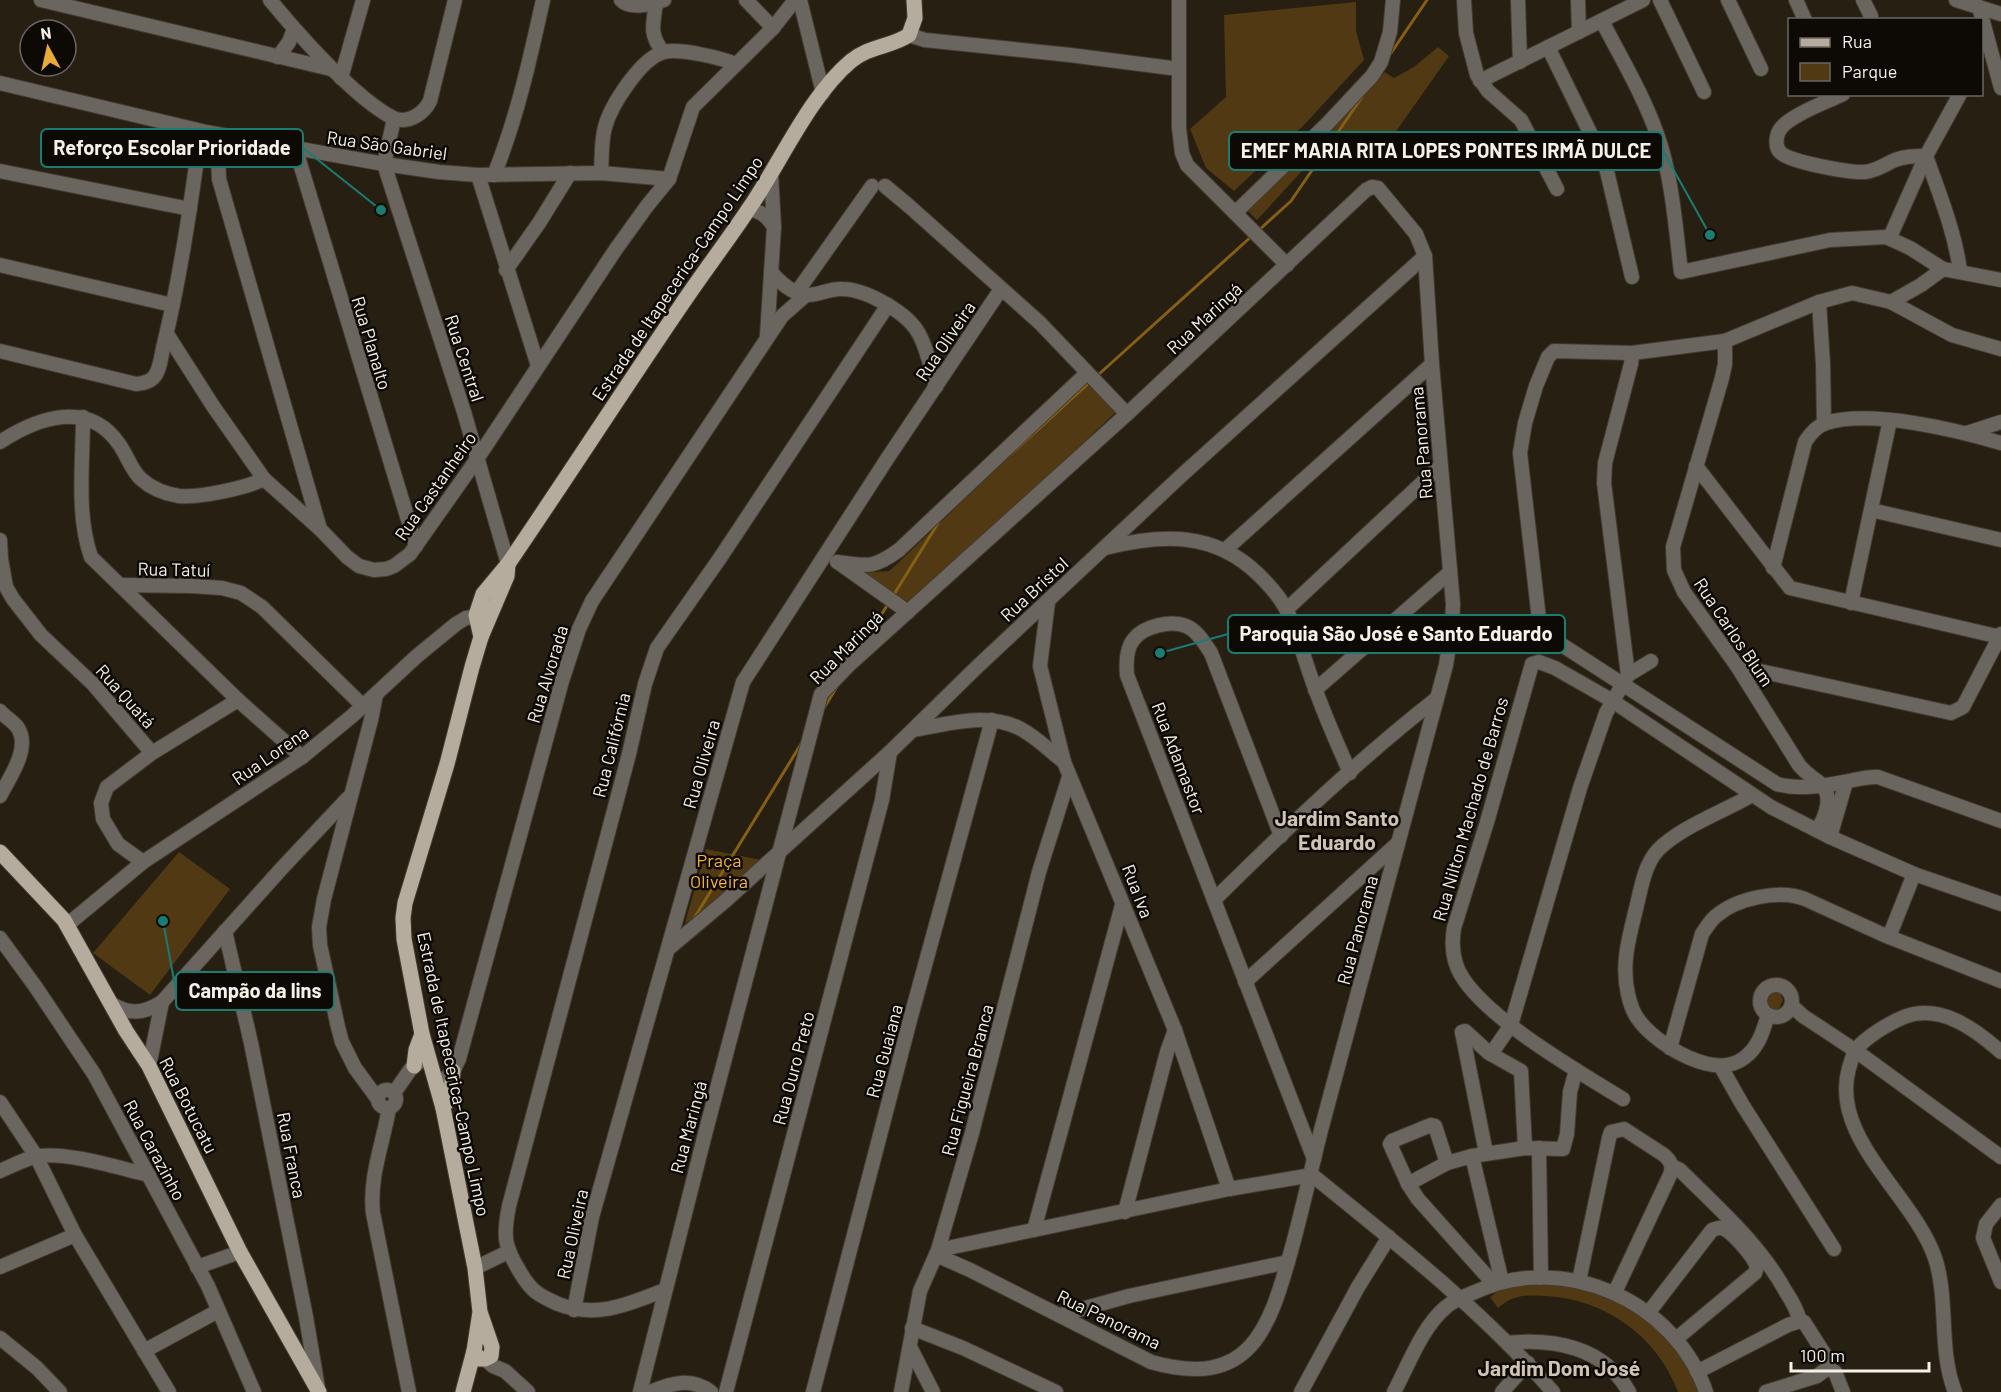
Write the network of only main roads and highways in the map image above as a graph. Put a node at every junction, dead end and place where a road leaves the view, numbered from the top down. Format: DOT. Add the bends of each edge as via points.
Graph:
graph roads {
  1 [pos="914,0"];
  2 [pos="0,852"];
  3 [pos="422,1034"];
  4 [pos="455,1067"];
  5 [pos="412,1068"];
  6 [pos="443,1108"];
  7 [pos="464,1388"];
  8 [pos="318,1390"];
  1 -- 3 [label="main road, Estrada de Itapecerica-Campo Limpo" via="915,18 909,36 867,50 836,76 823,93 508,564 507,576 483,615 481,637 403,918"];
  2 -- 8 [label="main road, Rua Botucatu" via="67,925 149,1066 240,1252"];
  3 -- 5 [label="main road"];
  3 -- 6 [label="main road, Estrada de Itapecerica-Campo Limpo"];
  4 -- 6 [label="main road" via="451,1094"];
  6 -- 7 [label="main road, Estrada de Itapecerica-Campo Limpo" via="480,1312 483,1352"];
}
